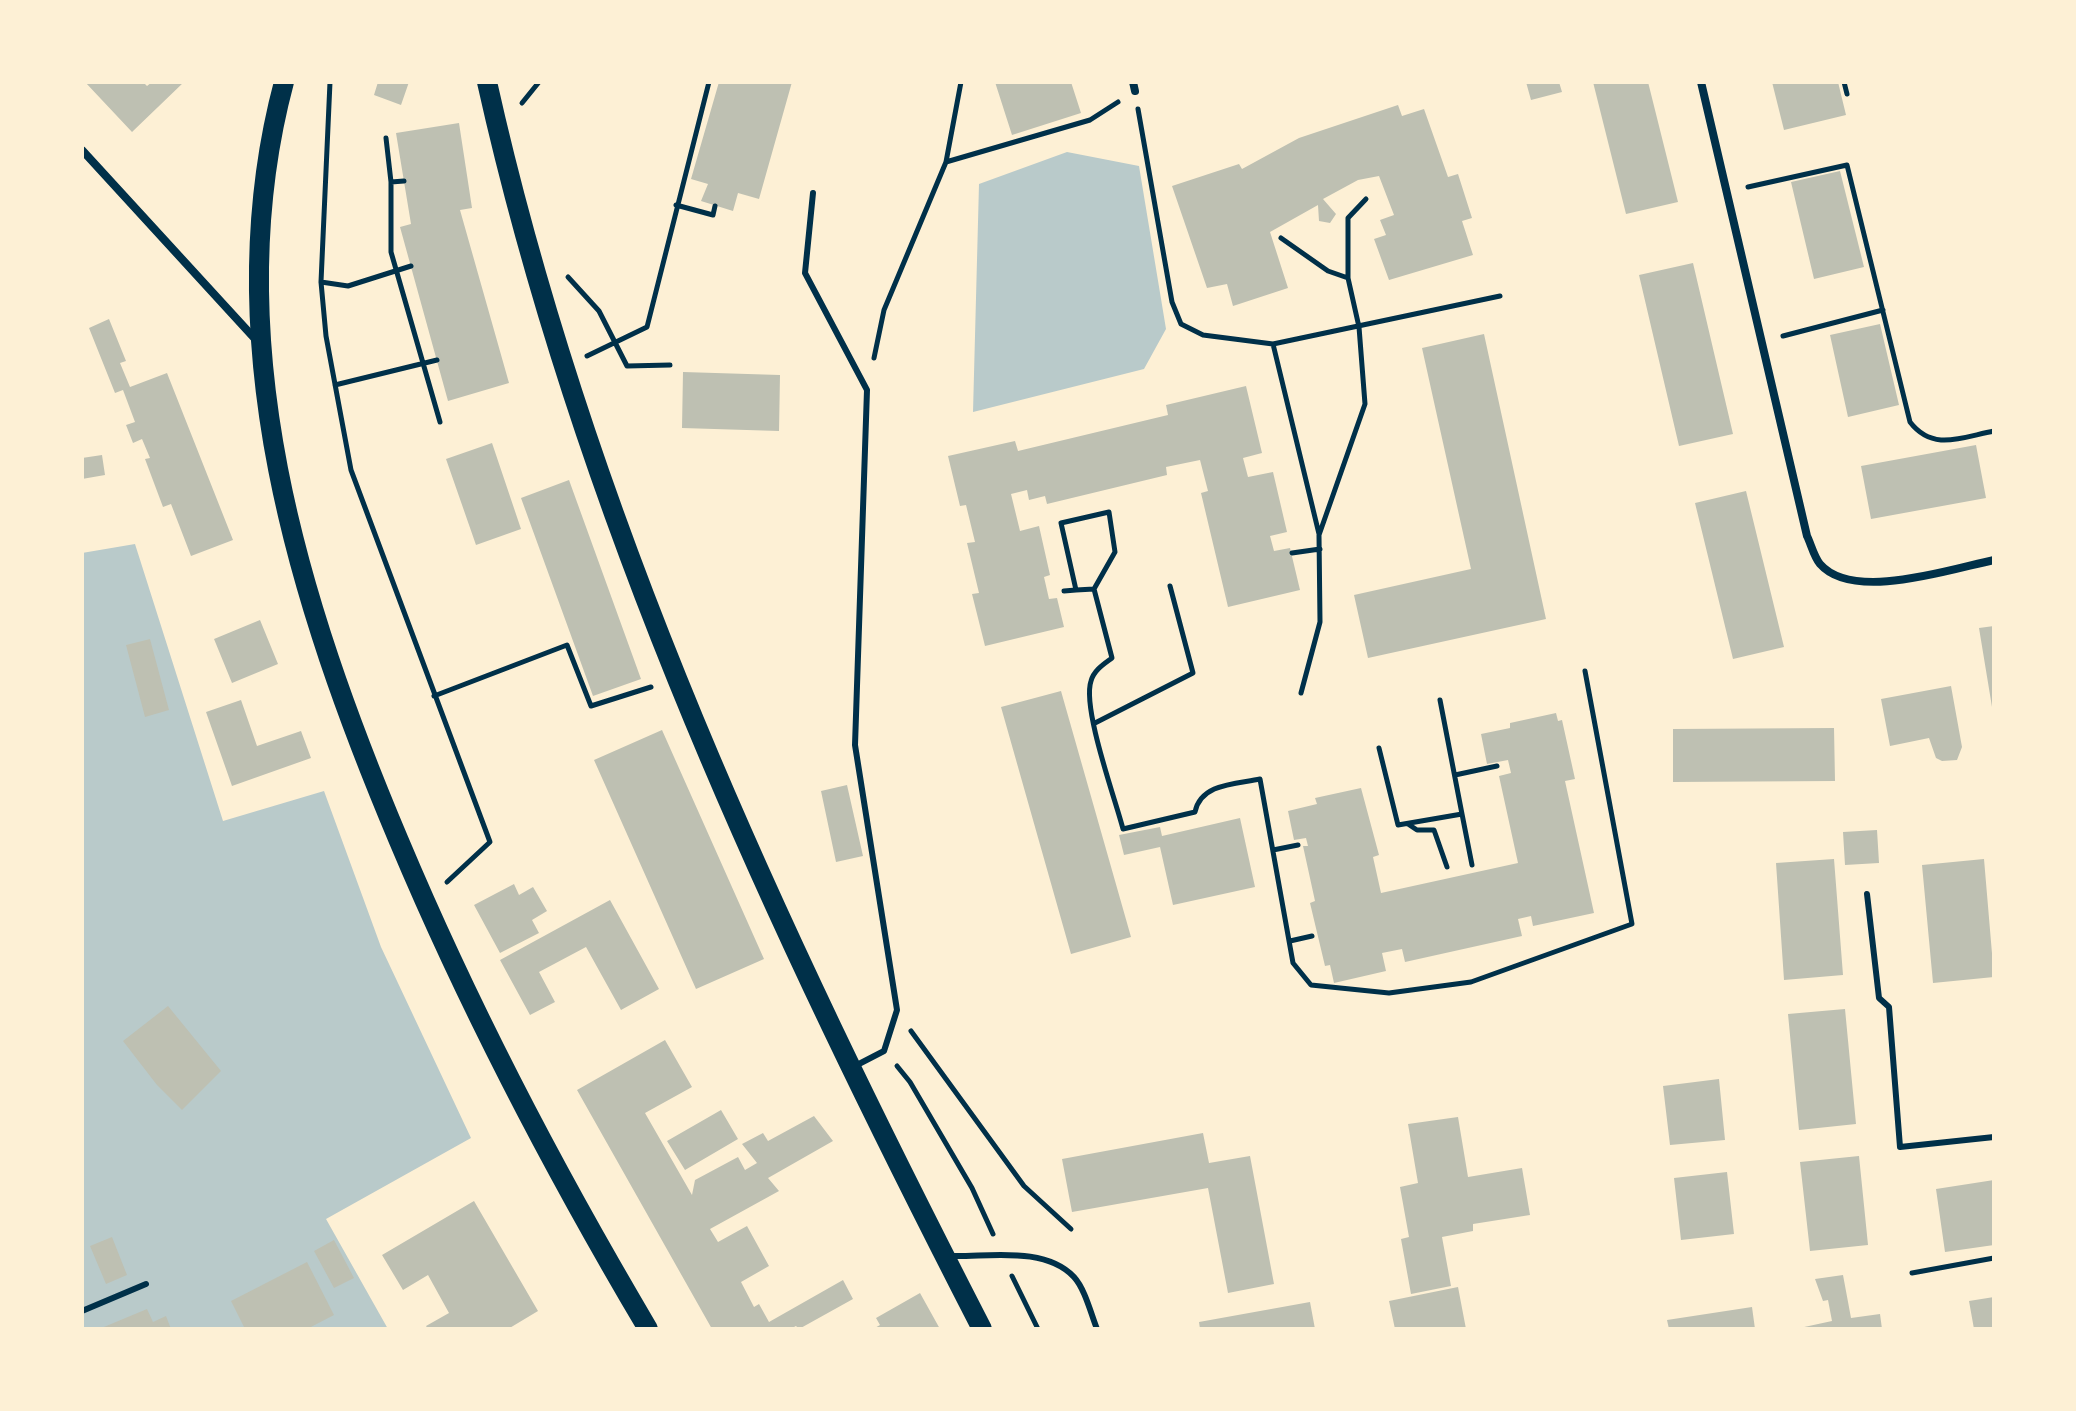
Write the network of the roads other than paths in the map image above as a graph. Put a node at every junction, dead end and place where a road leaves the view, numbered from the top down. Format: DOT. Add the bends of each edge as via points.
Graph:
graph roads {
  1 [pos="284,82"];
  2 [pos="487,82"];
  3 [pos="1701,82"];
  4 [pos="82,150"];
  5 [pos="813,193"];
  6 [pos="259,343"];
  7 [pos="1994,560"];
  8 [pos="1867,894"];
  9 [pos="852,1068"];
  10 [pos="1994,1137"];
  11 [pos="945,1256"];
  12 [pos="146,1284"];
  13 [pos="82,1311"];
  14 [pos="648,1329"];
  15 [pos="982,1329"];
  16 [pos="1097,1329"];
  1 -- 6 [label="main road" via="259,254"];
  2 -- 9 [label="main road" via="562,367 625,550 732,813"];
  3 -- 7 [label="street" via="1807,536 1820,565 1847,581 1893,581"];
  4 -- 6 [label="street"];
  5 -- 9 [label="lane" via="805,273 867,390 855,745 897,1010 884,1051"];
  6 -- 14 [label="main road" via="271,436 298,563 340,693 425,903 512,1084"];
  8 -- 10 [label="lane" via="1879,998 1889,1007 1900,1147"];
  9 -- 11 [label="main road"];
  11 -- 15 [label="main road"];
  11 -- 16 [label="lane" via="1041,1259 1075,1278"];
  12 -- 13 [label="lane"];
}
